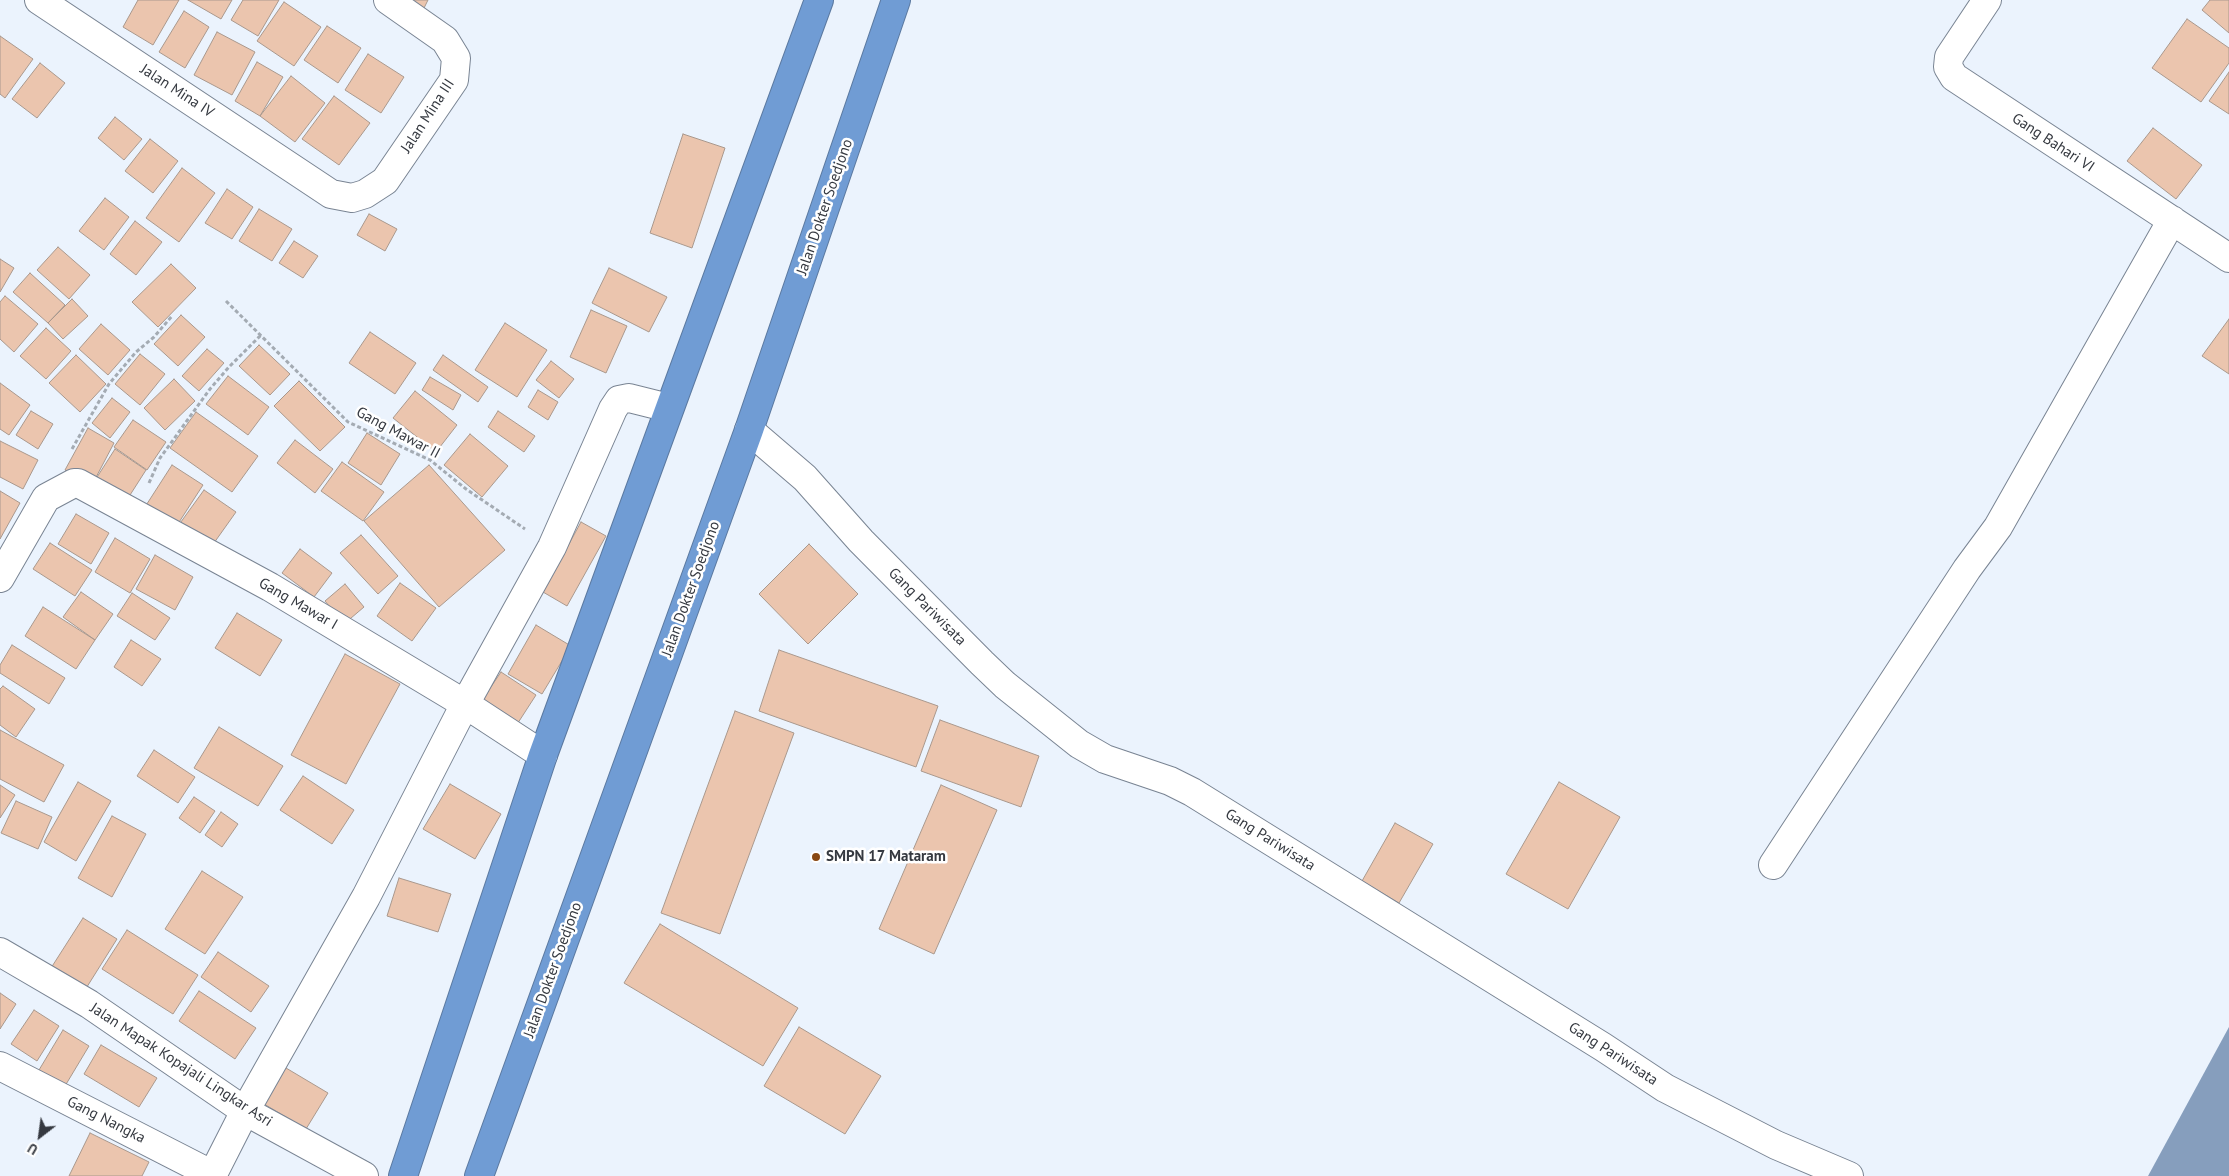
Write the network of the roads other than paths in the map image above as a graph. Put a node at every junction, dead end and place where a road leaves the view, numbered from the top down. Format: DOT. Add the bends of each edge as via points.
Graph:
graph roads {
  1 [pos="39,0"];
  2 [pos="388,0"];
  3 [pos="819,0"];
  4 [pos="896,0"];
  5 [pos="1987,0"];
  6 [pos="315,182"];
  7 [pos="2172,220"];
  8 [pos="2229,258"];
  9 [pos="669,408"];
  10 [pos="749,430"];
  11 [pos="0,578"];
  12 [pos="465,704"];
  13 [pos="543,755"];
  14 [pos="1773,864"];
  15 [pos="0,952"];
  16 [pos="0,1066"];
  17 [pos="245,1111"];
  18 [pos="212,1175"];
  19 [pos="364,1176"];
  20 [pos="403,1176"];
  21 [pos="479,1176"];
  22 [pos="1849,1176"];
  1 -- 6 [label="street, Jalan Mina IV"];
  2 -- 6 [label="street, Jalan Mina III" via="445,40 456,58 454,80 385,181 352,198 331,194"];
  3 -- 9 [label="highway"];
  4 -- 10 [label="highway, Jalan Dokter Soedjono"];
  5 -- 7 [label="street, Gang Bahari VI" via="1949,57 1948,68 1954,77"];
  7 -- 8 [label="street, Gang Bahari VI"];
  7 -- 14 [label="street" via="1998,527"];
  9 -- 12 [label="street" via="629,398 619,400 612,409 552,547"];
  9 -- 13 [label="highway"];
  10 -- 21 [label="highway, Jalan Dokter Soedjono"];
  10 -- 22 [label="street, Gang Pariwisata" via="805,478 861,541 988,669 1078,744 1105,759 1170,780 1192,792 1665,1088 1776,1145"];
  11 -- 12 [label="street, Gang Mawar I" via="46,498 78,483 270,587"];
  12 -- 13 [label="street, Gang Mawar I"];
  12 -- 17 [label="street" via="366,897"];
  13 -- 20 [label="highway"];
  15 -- 17 [label="street, Jalan Mapak Kopajali Lingkar Asri" via="89,1004"];
  16 -- 18 [label="street, Gang Nangka"];
  17 -- 18 [label="street"];
  17 -- 19 [label="street, Jalan Mapak Kopajali Lingkar Asri"];
}
